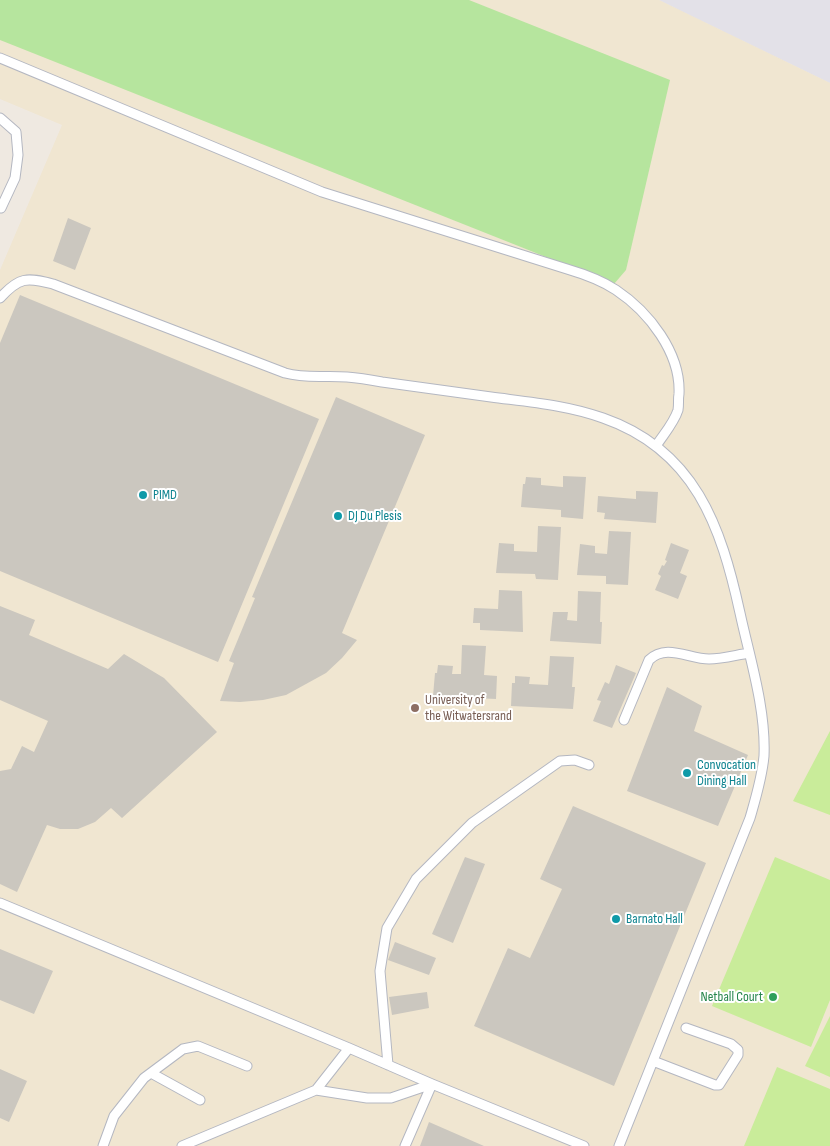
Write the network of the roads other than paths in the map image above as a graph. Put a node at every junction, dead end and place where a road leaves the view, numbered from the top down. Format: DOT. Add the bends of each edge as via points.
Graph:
graph roads {
  1 [pos="0,58"];
  2 [pos="0,118"];
  3 [pos="1,208"];
  4 [pos="0,298"];
  5 [pos="656,446"];
  6 [pos="749,654"];
  7 [pos="624,720"];
  8 [pos="589,765"];
  9 [pos="0,903"];
  10 [pos="686,1028"];
  11 [pos="348,1048"];
  12 [pos="653,1061"];
  13 [pos="388,1065"];
  14 [pos="247,1066"];
  15 [pos="151,1073"];
  16 [pos="432,1084"];
  17 [pos="316,1090"];
  18 [pos="200,1100"];
  19 [pos="565,1142"];
  20 [pos="104,1146"];
  21 [pos="182,1146"];
  22 [pos="405,1146"];
  23 [pos="584,1146"];
  24 [pos="619,1146"];
  1 -- 5 [label="lane" via="322,192 567,269 614,289 632,301 650,321 671,352 677,372 678,410"];
  2 -- 3 [label="lane" via="16,132 18,155 14,178"];
  4 -- 5 [label="lane" via="17,282 38,280 285,373 308,377 348,377 544,404 602,418"];
  5 -- 6 [label="lane" via="697,490 713,521 737,598"];
  6 -- 7 [label="lane" via="708,659 660,651 654,654"];
  6 -- 12 [label="lane" via="762,726 764,755 761,782 750,818"];
  8 -- 13 [label="lane" via="575,760 560,760 472,823 416,879 387,928 380,971"];
  9 -- 11 [label="lane"];
  10 -- 12 [label="lane" via="731,1044 738,1050 719,1085"];
  11 -- 13 [label="lane"];
  11 -- 17 [label="lane"];
  12 -- 24 [label="lane"];
  13 -- 16 [label="lane"];
  14 -- 15 [label="lane" via="198,1046 183,1049"];
  15 -- 18 [label="lane"];
  15 -- 20 [label="lane" via="114,1116"];
  16 -- 17 [label="lane" via="391,1098 367,1098"];
  16 -- 19 [label="lane"];
  16 -- 22 [label="lane"];
  17 -- 21 [label="lane"];
  19 -- 23 [label="lane"];
}
